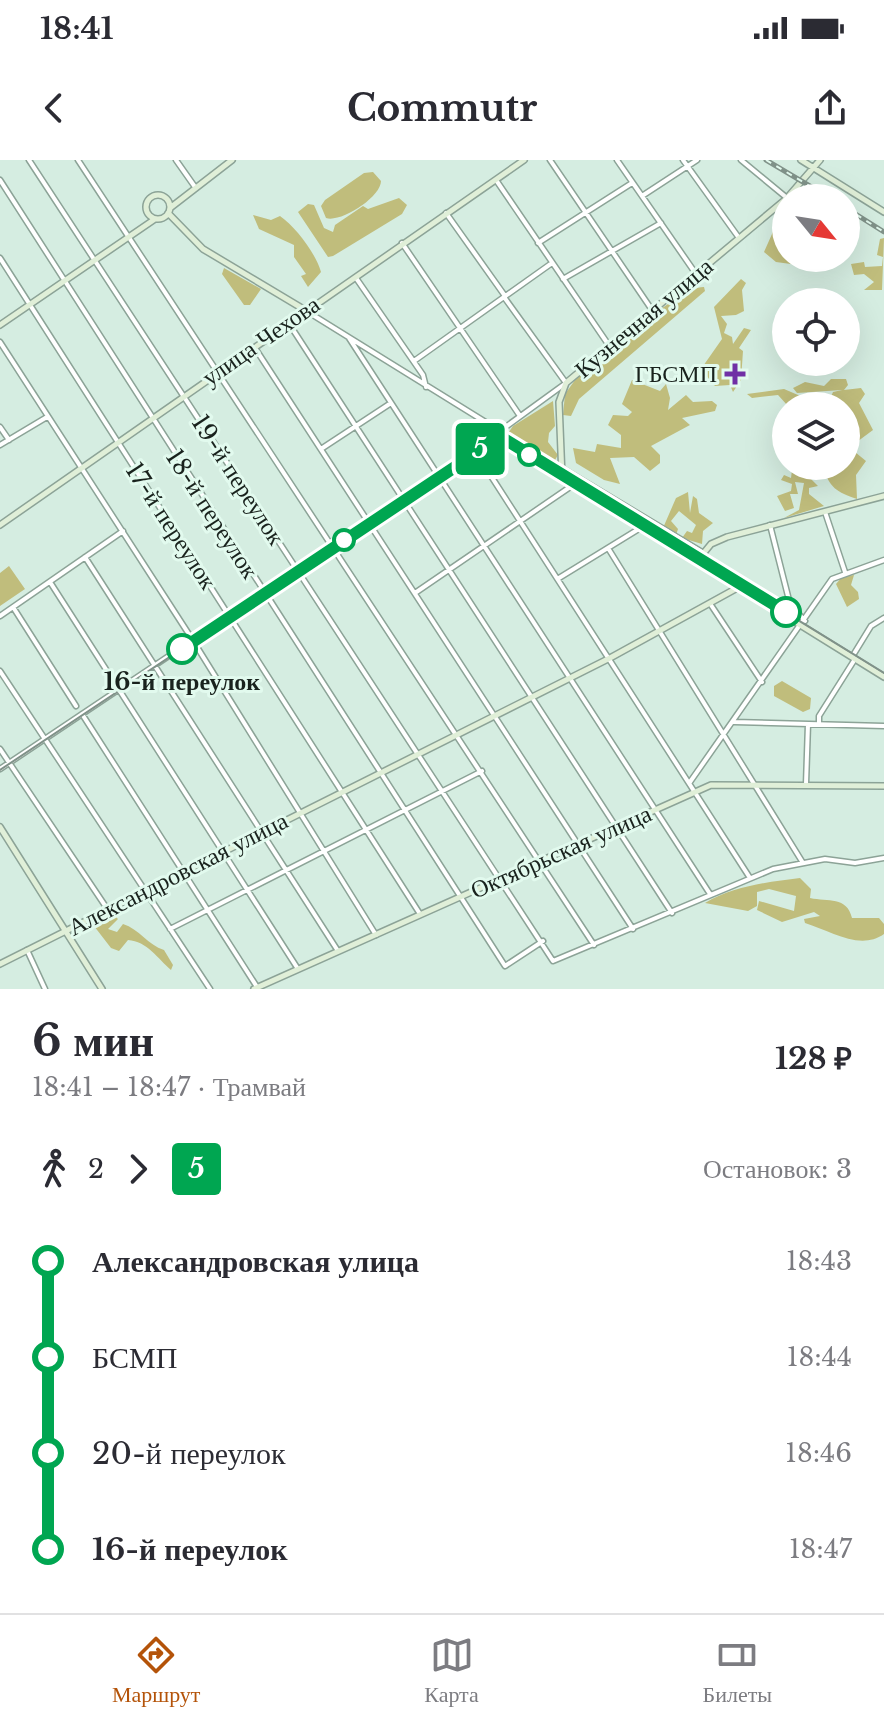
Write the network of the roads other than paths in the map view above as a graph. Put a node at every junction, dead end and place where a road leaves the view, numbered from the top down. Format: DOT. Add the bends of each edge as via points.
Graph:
graph roads {
  1 [pos="29,160"];
  2 [pos="78,160"];
  3 [pos="176,160"];
  4 [pos="232,160"];
  5 [pos="523,160"];
  6 [pos="550,160"];
  7 [pos="617,160"];
  8 [pos="683,160"];
  9 [pos="697,160"];
  10 [pos="741,160"];
  11 [pos="801,160"];
  12 [pos="820,160"];
  13 [pos="688,166"];
  14 [pos="815,169"];
  15 [pos="0,180"];
  16 [pos="495,180"];
  17 [pos="632,183"];
  18 [pos="800,184"];
  19 [pos="772,186"];
  20 [pos="195,187"];
  21 [pos="642,196"];
  22 [pos="167,199"];
  23 [pos="179,199"];
  24 [pos="772,210"];
  25 [pos="884,212"];
  26 [pos="168,213"];
  27 [pos="446,213"];
  28 [pos="585,213"];
  29 [pos="148,214"];
  30 [pos="155,219"];
  31 [pos="661,223"];
  32 [pos="142,225"];
  33 [pos="128,235"];
  34 [pos="739,238"];
  35 [pos="402,243"];
  36 [pos="538,243"];
  37 [pos="612,251"];
  38 [pos="0,258"];
  39 [pos="94,259"];
  40 [pos="552,263"];
  41 [pos="696,274"];
  42 [pos="354,276"];
  43 [pos="563,279"];
  44 [pos="64,280"];
  45 [pos="505,297"];
  46 [pos="30,304"];
  47 [pos="305,310"];
  48 [pos="652,311"];
  49 [pos="288,322"];
  50 [pos="0,325"];
  51 [pos="459,329"];
  52 [pos="349,338"];
  53 [pos="0,342"];
  54 [pos="253,346"];
  55 [pos="610,347"];
  56 [pos="414,361"];
  57 [pos="218,371"];
  58 [pos="566,383"];
  59 [pos="426,387"];
  60 [pos="183,395"];
  61 [pos="547,396"];
  62 [pos="559,402"];
  63 [pos="391,403"];
  64 [pos="47,417"];
  65 [pos="521,417"];
  66 [pos="151,419"];
  67 [pos="356,426"];
  68 [pos="0,427"];
  69 [pos="9,440"];
  70 [pos="117,442"];
  71 [pos="0,445"];
  72 [pos="321,449"];
  73 [pos="475,451"];
  74 [pos="482,462"];
  75 [pos="81,467"];
  76 [pos="562,468"];
  77 [pos="439,475"];
  78 [pos="573,485"];
  79 [pos="884,496"];
  80 [pos="404,499"];
  81 [pos="825,512"];
  82 [pos="520,521"];
  83 [pos="369,522"];
  84 [pos="0,525"];
  85 [pos="770,525"];
  86 [pos="642,527"];
  87 [pos="123,531"];
  88 [pos="485,545"];
  89 [pos="332,547"];
  90 [pos="608,548"];
  91 [pos="702,552"];
  92 [pos="85,557"];
  93 [pos="698,560"];
  94 [pos="884,560"];
  95 [pos="450,569"];
  96 [pos="296,571"];
  97 [pos="845,572"];
  98 [pos="558,579"];
  99 [pos="50,582"];
  100 [pos="739,587"];
  101 [pos="263,593"];
  102 [pos="415,593"];
  103 [pos="711,605"];
  104 [pos="13,607"];
  105 [pos="0,616"];
  106 [pos="229,616"];
  107 [pos="884,618"];
  108 [pos="804,624"];
  109 [pos="660,631"];
  110 [pos="193,640"];
  111 [pos="610,658"];
  112 [pos="854,658"];
  113 [pos="155,665"];
  114 [pos="0,671"];
  115 [pos="884,677"];
  116 [pos="571,678"];
  117 [pos="762,682"];
  118 [pos="119,689"];
  119 [pos="534,697"];
  120 [pos="76,706"];
  121 [pos="82,714"];
  122 [pos="496,716"];
  123 [pos="734,722"];
  124 [pos="808,724"];
  125 [pos="819,724"];
  126 [pos="884,726"];
  127 [pos="724,733"];
  128 [pos="458,734"];
  129 [pos="45,739"];
  130 [pos="0,749"];
  131 [pos="419,753"];
  132 [pos="9,763"];
  133 [pos="0,769"];
  134 [pos="482,771"];
  135 [pos="381,773"];
  136 [pos="690,782"];
  137 [pos="756,783"];
  138 [pos="806,784"];
  139 [pos="884,786"];
  140 [pos="444,791"];
  141 [pos="697,791"];
  142 [pos="342,792"];
  143 [pos="657,809"];
  144 [pos="405,810"];
  145 [pos="301,813"];
  146 [pos="619,826"];
  147 [pos="0,827"];
  148 [pos="366,830"];
  149 [pos="262,832"];
  150 [pos="580,844"];
  151 [pos="223,851"];
  152 [pos="325,851"];
  153 [pos="884,858"];
  154 [pos="541,861"];
  155 [pos="803,863"];
  156 [pos="286,870"];
  157 [pos="183,872"];
  158 [pos="502,878"];
  159 [pos="750,878"];
  160 [pos="248,890"];
  161 [pos="145,891"];
  162 [pos="710,894"];
  163 [pos="460,897"];
  164 [pos="108,910"];
  165 [pos="208,910"];
  166 [pos="672,913"];
  167 [pos="420,914"];
  168 [pos="170,929"];
  169 [pos="633,929"];
  170 [pos="67,930"];
  171 [pos="376,935"];
  172 [pos="543,941"];
  173 [pos="594,945"];
  174 [pos="27,950"];
  175 [pos="338,951"];
  176 [pos="0,964"];
  177 [pos="298,969"];
  178 [pos="256,988"];
  179 [pos="45,989"];
  180 [pos="102,989"];
  181 [pos="210,989"];
  1 -- 39 [label="street, 19-й переулок"];
  2 -- 33 [label="street"];
  3 -- 20 [label="street"];
  4 -- 20 [label="street"];
  5 -- 16 [label="street, улица Чехова"];
  6 -- 28 [label="street"];
  7 -- 17 [label="street"];
  8 -- 13 [label="street"];
  9 -- 13 [label="street"];
  10 -- 19 [label="street"];
  11 -- 14 [label="street"];
  12 -- 14 [label="street, Кузнечная улица"];
  13 -- 21 [label="street"];
  13 -- 34 [label="street"];
  14 -- 18 [label="street, Кузнечная улица"];
  14 -- 25 [label="street"];
  15 -- 44 [label="street, 18-й переулок"];
  16 -- 27 [label="street, улица Чехова"];
  16 -- 36 [label="street"];
  17 -- 21 [label="street"];
  17 -- 28 [label="street"];
  20 -- 23 [label="street"];
  21 -- 31 [label="street"];
  22 -- 23 [label="street"];
  22 -- 26 [label="street"];
  22 -- 29 [label="street" via="152,196 146,203"];
  23 -- 26 [label="street"];
  24 -- 34 [label="street, Кузнечная улица"];
  26 -- 30 [label="street"];
  26 -- 47 [label="street" via="203,249"];
  27 -- 35 [label="street, улица Чехова"];
  27 -- 45 [label="street"];
  28 -- 36 [label="street"];
  28 -- 37 [label="street"];
  29 -- 30 [label="street"];
  29 -- 32 [label="street"];
  30 -- 32 [label="street"];
  31 -- 37 [label="street"];
  31 -- 41 [label="street"];
  32 -- 33 [label="street"];
  33 -- 39 [label="street"];
  33 -- 57 [label="street"];
  34 -- 41 [label="street, Кузнечная улица"];
  35 -- 42 [label="street, улица Чехова"];
  35 -- 51 [label="street"];
  36 -- 40 [label="street"];
  37 -- 43 [label="street"];
  37 -- 48 [label="street"];
  38 -- 46 [label="street, 17-й переулок"];
  39 -- 44 [label="street"];
  39 -- 60 [label="street, 19-й переулок"];
  40 -- 43 [label="street"];
  40 -- 45 [label="street"];
  41 -- 48 [label="street, Кузнечная улица"];
  42 -- 47 [label="street, улица Чехова"];
  42 -- 56 [label="street"];
  43 -- 55 [label="street"];
  44 -- 46 [label="street"];
  44 -- 66 [label="street, 18-й переулок"];
  45 -- 51 [label="street"];
  45 -- 58 [label="street"];
  46 -- 50 [label="street"];
  46 -- 70 [label="street, 17-й переулок"];
  47 -- 49 [label="street, улица Чехова"];
  47 -- 52 [label="street"];
  48 -- 55 [label="street, Кузнечная улица"];
  49 -- 54 [label="street, улица Чехова"];
  49 -- 67 [label="street"];
  51 -- 56 [label="street"];
  51 -- 65 [label="street"];
  52 -- 59 [label="street"];
  52 -- 63 [label="street"];
  53 -- 64 [label="street"];
  54 -- 57 [label="street, улица Чехова"];
  54 -- 72 [label="street"];
  55 -- 58 [label="street, Кузнечная улица"];
  56 -- 59 [label="street"];
  57 -- 60 [label="street, улица Чехова"];
  57 -- 89 [label="street"];
  58 -- 61 [label="street, Кузнечная улица"];
  58 -- 62 [label="street"];
  59 -- 65 [label="street, Кузнечная улица" via="498,430"];
  60 -- 66 [label="street, улица Чехова"];
  60 -- 96 [label="street, 19-й переулок"];
  61 -- 62 [label="street"];
  61 -- 65 [label="street, Кузнечная улица"];
  62 -- 76 [label="street"];
  63 -- 67 [label="street"];
  63 -- 77 [label="street"];
  64 -- 69 [label="street"];
  64 -- 75 [label="street"];
  66 -- 70 [label="street, улица Чехова"];
  66 -- 101 [label="street, 18-й переулок"];
  67 -- 72 [label="street"];
  67 -- 80 [label="street"];
  68 -- 69 [label="street"];
  69 -- 71 [label="street"];
  70 -- 75 [label="street, улица Чехова"];
  70 -- 106 [label="street, 17-й переулок"];
  72 -- 83 [label="street"];
  73 -- 77 [label="street"];
  74 -- 82 [label="street"];
  75 -- 84 [label="street, улица Чехова"];
  75 -- 87 [label="street"];
  76 -- 78 [label="street" via="562,477"];
  76 -- 91 [label="street"];
  77 -- 80 [label="street"];
  77 -- 88 [label="street"];
  78 -- 82 [label="street"];
  78 -- 86 [label="street"];
  79 -- 81 [label="street"];
  80 -- 83 [label="street"];
  80 -- 95 [label="street"];
  81 -- 85 [label="street"];
  81 -- 97 [label="street"];
  82 -- 88 [label="street"];
  82 -- 98 [label="street"];
  83 -- 89 [label="street"];
  83 -- 102 [label="street"];
  85 -- 91 [label="street" via="727,537"];
  85 -- 108 [label="street" via="790,604"];
  86 -- 90 [label="street"];
  86 -- 93 [label="street"];
  87 -- 92 [label="street"];
  87 -- 110 [label="street"];
  88 -- 95 [label="street"];
  88 -- 116 [label="street"];
  89 -- 96 [label="street"];
  89 -- 128 [label="street"];
  90 -- 98 [label="street"];
  90 -- 109 [label="street"];
  91 -- 93 [label="street"];
  92 -- 99 [label="street"];
  92 -- 113 [label="street"];
  93 -- 100 [label="street"];
  94 -- 97 [label="street"];
  95 -- 102 [label="street"];
  95 -- 119 [label="street"];
  96 -- 101 [label="street"];
  96 -- 131 [label="street, 19-й переулок"];
  97 -- 108 [label="street" via="832,579"];
  98 -- 111 [label="street"];
  99 -- 104 [label="street"];
  99 -- 118 [label="street"];
  100 -- 103 [label="street, Александровская улица"];
  100 -- 108 [label="street"];
  101 -- 106 [label="street"];
  101 -- 135 [label="street, 18-й переулок"];
  102 -- 122 [label="street"];
  103 -- 109 [label="street, Александровская улица"];
  103 -- 117 [label="street"];
  104 -- 105 [label="street"];
  104 -- 120 [label="street"];
  106 -- 110 [label="street"];
  106 -- 142 [label="street, 17-й переулок"];
  107 -- 112 [label="street" via="871,626"];
  108 -- 112 [label="street"];
  108 -- 117 [label="street"];
  109 -- 111 [label="street, Александровская улица"];
  109 -- 127 [label="street"];
  110 -- 113 [label="street"];
  110 -- 145 [label="street"];
  111 -- 116 [label="street, Александровская улица"];
  111 -- 136 [label="street"];
  112 -- 115 [label="street"];
  112 -- 125 [label="street"];
  113 -- 118 [label="street"];
  113 -- 149 [label="street"];
  114 -- 129 [label="street"];
  116 -- 119 [label="street, Александровская улица"];
  116 -- 143 [label="street"];
  117 -- 123 [label="street"];
  118 -- 121 [label="street"];
  118 -- 151 [label="street"];
  119 -- 122 [label="street, Александровская улица"];
  119 -- 146 [label="street"];
  121 -- 129 [label="street"];
  121 -- 157 [label="street"];
  122 -- 128 [label="street, Александровская улица"];
  122 -- 150 [label="street"];
  123 -- 124 [label="street"];
  123 -- 127 [label="street"];
  124 -- 125 [label="street"];
  124 -- 138 [label="street"];
  125 -- 126 [label="street"];
  127 -- 136 [label="street"];
  127 -- 137 [label="street"];
  128 -- 131 [label="street, Александровская улица"];
  128 -- 134 [label="street"];
  129 -- 132 [label="street"];
  129 -- 161 [label="street"];
  130 -- 132 [label="street"];
  131 -- 135 [label="street, Александровская улица"];
  131 -- 140 [label="street, 19-й переулок"];
  132 -- 133 [label="street"];
  132 -- 164 [label="street"];
  134 -- 140 [label="street"];
  134 -- 154 [label="street"];
  135 -- 142 [label="street, Александровская улица"];
  135 -- 144 [label="street, 18-й переулок"];
  136 -- 141 [label="street"];
  137 -- 138 [label="street, Октябрьская улица"];
  137 -- 141 [label="street, Октябрьская улица" via="718,783"];
  137 -- 155 [label="street"];
  138 -- 139 [label="street, Октябрьская улица"];
  140 -- 144 [label="street"];
  140 -- 158 [label="street, 19-й переулок"];
  141 -- 143 [label="street, Октябрьская улица"];
  141 -- 159 [label="street"];
  142 -- 145 [label="street, Александровская улица"];
  142 -- 148 [label="street, 17-й переулок"];
  143 -- 146 [label="street, Октябрьская улица"];
  143 -- 162 [label="street"];
  144 -- 148 [label="street"];
  144 -- 163 [label="street, 18-й переулок"];
  145 -- 149 [label="street, Александровская улица"];
  145 -- 152 [label="street"];
  146 -- 150 [label="street, Октябрьская улица"];
  146 -- 166 [label="street"];
  147 -- 170 [label="street"];
  148 -- 152 [label="street"];
  148 -- 167 [label="street, 17-й переулок"];
  149 -- 151 [label="street, Александровская улица"];
  149 -- 156 [label="street"];
  150 -- 154 [label="street, Октябрьская улица"];
  150 -- 169 [label="street"];
  151 -- 157 [label="street, Александровская улица"];
  151 -- 160 [label="street"];
  152 -- 156 [label="street"];
  152 -- 171 [label="street"];
  153 -- 155 [label="street"];
  154 -- 158 [label="street, Октябрьская улица"];
  154 -- 173 [label="street"];
  155 -- 159 [label="street"];
  156 -- 160 [label="street"];
  156 -- 175 [label="street"];
  157 -- 161 [label="street, Александровская улица"];
  157 -- 165 [label="street"];
  158 -- 163 [label="street, Октябрьская улица"];
  158 -- 172 [label="street, 19-й переулок"];
  159 -- 162 [label="street"];
  160 -- 165 [label="street"];
  160 -- 177 [label="street"];
  161 -- 164 [label="street, Александровская улица"];
  161 -- 168 [label="street"];
  162 -- 166 [label="street"];
  163 -- 167 [label="street, Октябрьская улица"];
  163 -- 172 [label="street, 18-й переулок" via="505,966"];
  164 -- 170 [label="street, Александровская улица"];
  165 -- 168 [label="street"];
  165 -- 178 [label="street"];
  166 -- 169 [label="street"];
  167 -- 171 [label="street, Октябрьская улица"];
  168 -- 181 [label="street"];
  169 -- 173 [label="street"];
  170 -- 174 [label="street, Александровская улица"];
  170 -- 180 [label="street"];
  171 -- 175 [label="street, Октябрьская улица"];
  172 -- 173 [label="street, 19-й переулок" via="553,961"];
  174 -- 176 [label="street, Александровская улица"];
  174 -- 179 [label="street"];
  175 -- 177 [label="street, Октябрьская улица"];
  177 -- 178 [label="street, Октябрьская улица"];
}
